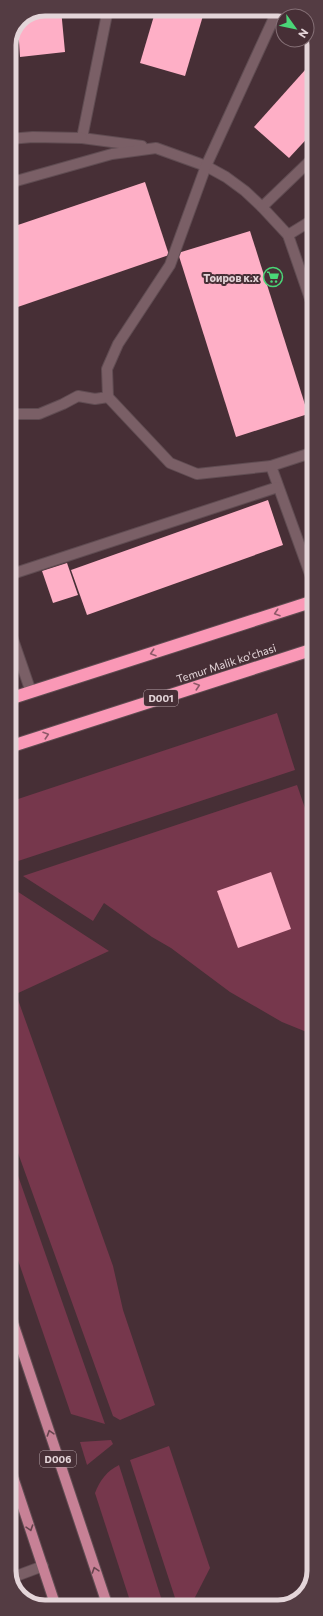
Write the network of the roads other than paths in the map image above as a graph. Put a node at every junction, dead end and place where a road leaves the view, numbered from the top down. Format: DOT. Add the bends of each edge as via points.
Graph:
graph roads {
  1 [pos="107,16"];
  2 [pos="275,16"];
  3 [pos="16,138"];
  4 [pos="82,138"];
  5 [pos="156,148"];
  6 [pos="307,164"];
  7 [pos="206,166"];
  8 [pos="16,181"];
  9 [pos="262,207"];
  10 [pos="307,223"];
  11 [pos="288,235"];
  12 [pos="307,290"];
  13 [pos="108,397"];
  14 [pos="16,414"];
  15 [pos="307,454"];
  16 [pos="271,466"];
  17 [pos="278,487"];
  18 [pos="307,565"];
  19 [pos="16,573"];
  20 [pos="307,603"];
  21 [pos="16,648"];
  22 [pos="307,651"];
  23 [pos="31,692"];
  24 [pos="16,697"];
  25 [pos="16,745"];
  26 [pos="16,1332"];
  27 [pos="16,1485"];
  28 [pos="43,1566"];
  29 [pos="16,1576"];
  30 [pos="54,1600"];
  31 [pos="106,1600"];
  1 -- 4 [label="lane"];
  2 -- 7 [label="lane"];
  3 -- 4 [label="lane"];
  4 -- 5 [label="lane"];
  5 -- 7 [label="lane"];
  5 -- 8 [label="lane" via="112,154"];
  6 -- 9 [label="lane"];
  7 -- 9 [label="lane" via="226,177"];
  7 -- 13 [label="lane" via="170,265 118,344 107,369"];
  9 -- 11 [label="lane"];
  10 -- 11 [label="lane"];
  11 -- 12 [label="lane"];
  13 -- 14 [label="lane" via="78,396 39,414"];
  13 -- 16 [label="lane" via="170,462 197,474"];
  15 -- 16 [label="lane"];
  16 -- 17 [label="lane"];
  17 -- 18 [label="lane"];
  17 -- 19 [label="lane"];
  20 -- 23 [label="highway, one-way"];
  21 -- 23 [label="lane"];
  25 -- 22 [label="highway, Temur Malik ko'chasi / D001, one-way"];
  23 -- 24 [label="highway"];
  31 -- 26 [label="main road, D006, one-way"];
  27 -- 28 [label="main road, one-way"];
  28 -- 29 [label="lane"];
  28 -- 30 [label="main road"];
}
